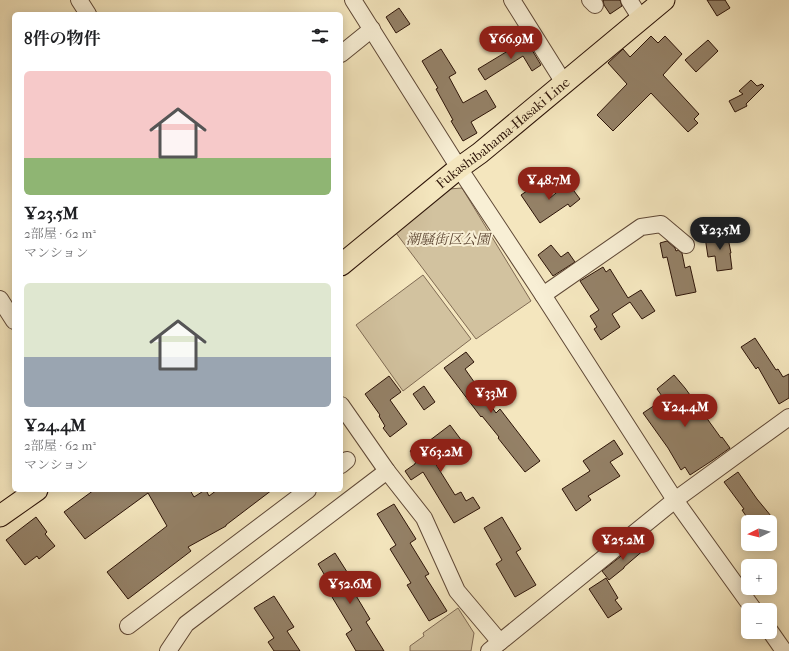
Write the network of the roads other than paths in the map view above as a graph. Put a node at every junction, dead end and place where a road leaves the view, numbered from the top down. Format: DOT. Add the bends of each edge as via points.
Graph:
graph roads {
  1 [pos="79,0"];
  2 [pos="353,0"];
  3 [pos="512,0"];
  4 [pos="629,0"];
  5 [pos="664,0"];
  6 [pos="87,12"];
  7 [pos="641,19"];
  8 [pos="372,29"];
  9 [pos="343,52"];
  10 [pos="564,83"];
  11 [pos="459,168"];
  12 [pos="686,246"];
  13 [pos="343,263"];
  14 [pos="543,295"];
  15 [pos="0,300"];
  16 [pos="12,318"];
  17 [pos="343,407"];
  18 [pos="789,417"];
  19 [pos="387,471"];
  20 [pos="34,492"];
  21 [pos="305,492"];
  22 [pos="675,500"];
  23 [pos="0,516"];
  24 [pos="749,603"];
  25 [pos="128,626"];
  26 [pos="776,639"];
  27 [pos="494,647"];
  28 [pos="168,651"];
  29 [pos="784,651"];
  1 -- 6 [label="street"];
  2 -- 8 [label="street"];
  3 -- 10 [label="street"];
  4 -- 7 [label="street"];
  5 -- 7 [label="main road, Fukashibahama-Hasaki Line"];
  7 -- 10 [label="main road, Fukashibahama-Hasaki Line"];
  8 -- 9 [label="street"];
  8 -- 11 [label="street"];
  10 -- 11 [label="main road, Fukashibahama-Hasaki Line"];
  11 -- 13 [label="main road, Fukashibahama-Hasaki Line"];
  11 -- 14 [label="street"];
  12 -- 14 [label="street" via="661,224 641,228"];
  14 -- 22 [label="street"];
  15 -- 16 [label="street"];
  17 -- 19 [label="street"];
  18 -- 22 [label="street"];
  19 -- 27 [label="street" via="424,518 458,591"];
  19 -- 28 [label="street" via="186,624"];
  20 -- 23 [label="main road"];
  21 -- 25 [label="street"];
  22 -- 24 [label="street"];
  22 -- 27 [label="street"];
  26 -- 29 [label="street"];
}
